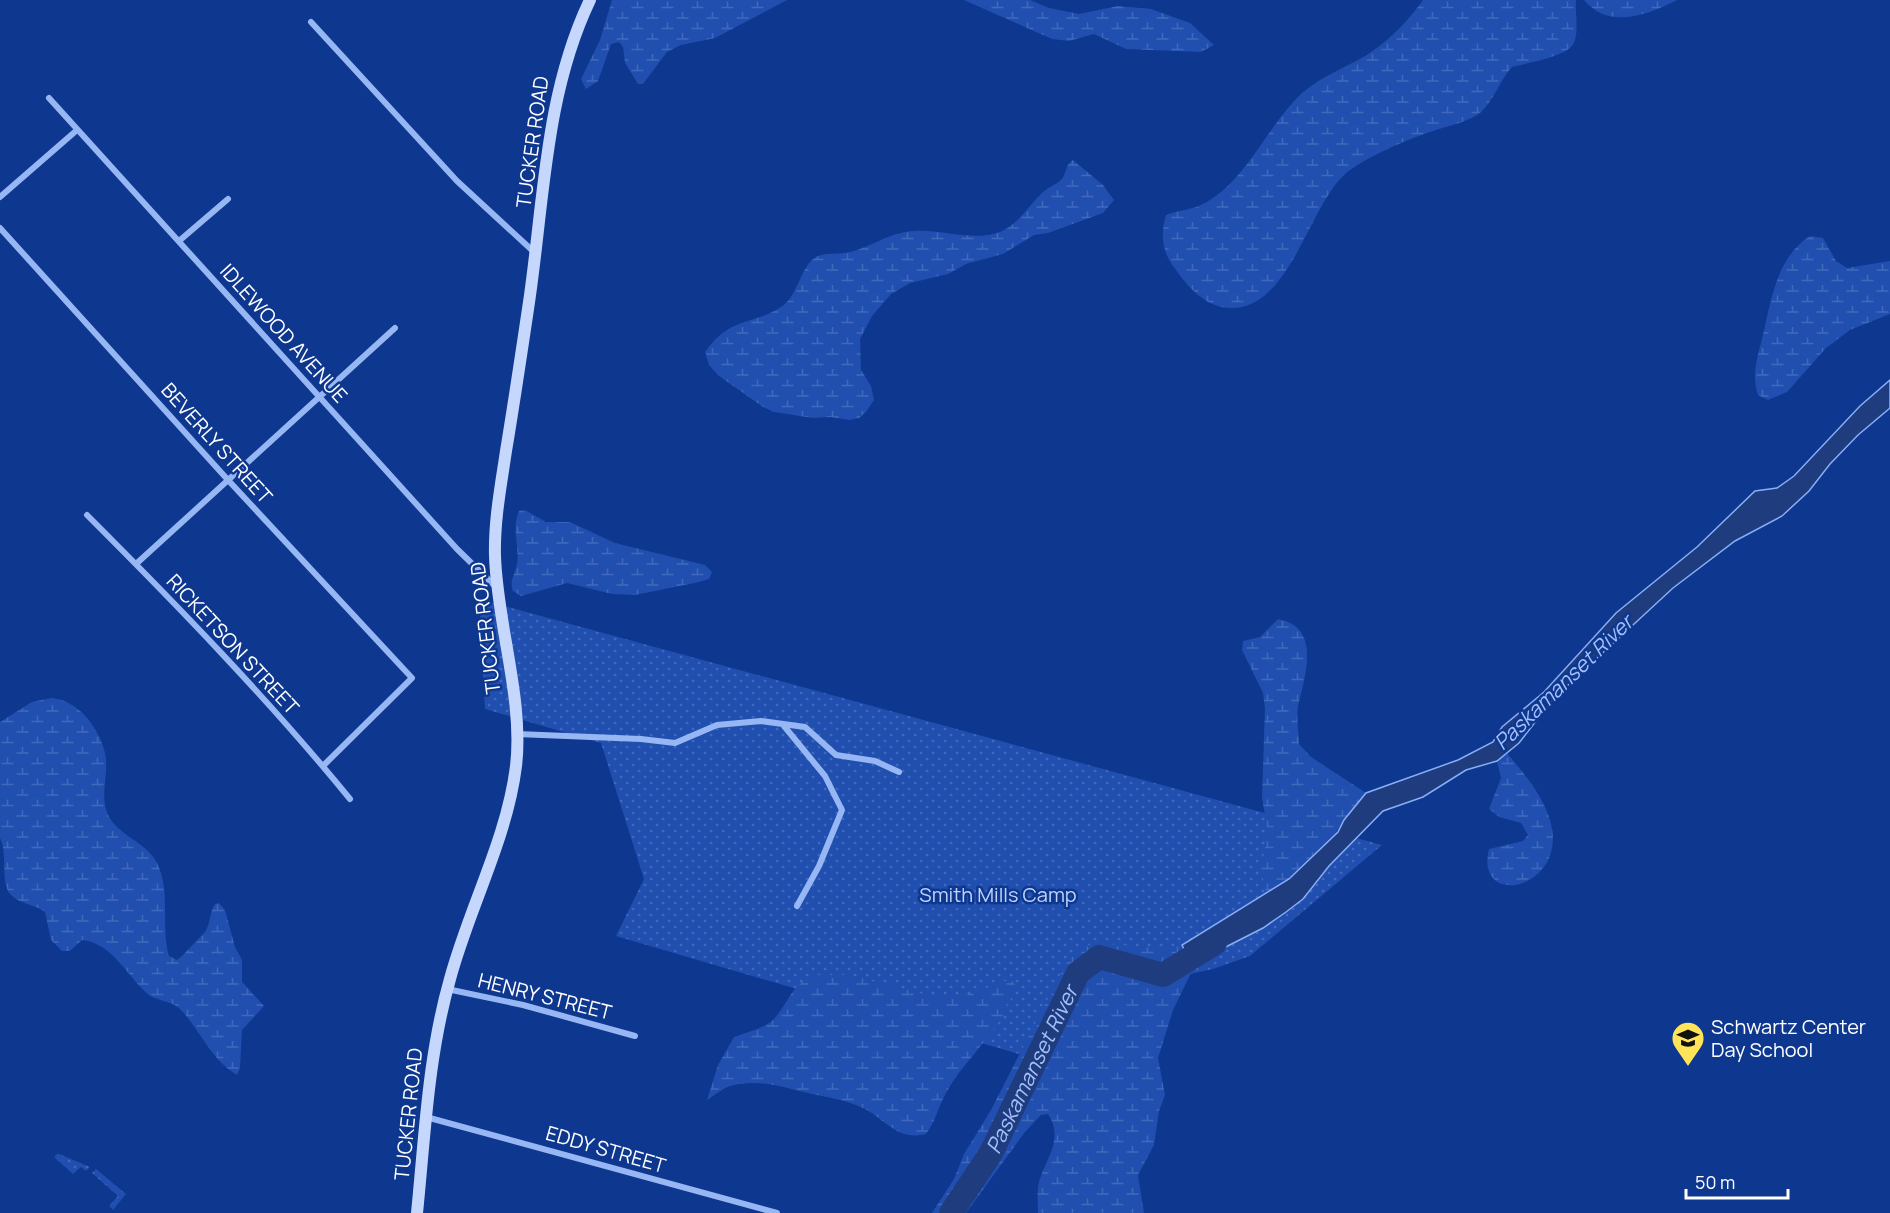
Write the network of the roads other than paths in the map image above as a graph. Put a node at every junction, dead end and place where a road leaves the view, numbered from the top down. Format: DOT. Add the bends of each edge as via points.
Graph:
graph roads {
  1 [pos="590,0"];
  2 [pos="310,22"];
  3 [pos="49,98"];
  4 [pos="77,130"];
  5 [pos="0,197"];
  6 [pos="228,199"];
  7 [pos="0,228"];
  8 [pos="179,241"];
  9 [pos="537,254"];
  10 [pos="395,328"];
  11 [pos="320,398"];
  12 [pos="228,480"];
  13 [pos="87,515"];
  14 [pos="136,564"];
  15 [pos="496,587"];
  16 [pos="783,726"];
  17 [pos="516,734"];
  18 [pos="323,766"];
  19 [pos="899,772"];
  20 [pos="350,799"];
  21 [pos="797,906"];
  22 [pos="447,989"];
  23 [pos="635,1036"];
  24 [pos="426,1117"];
  25 [pos="417,1213"];
  26 [pos="777,1213"];
  1 -- 9 [label="main road, TUCKER ROAD" via="560,76"];
  2 -- 9 [label="street" via="457,181"];
  3 -- 4 [label="street, IDLEWOOD AVENUE"];
  4 -- 5 [label="street"];
  4 -- 8 [label="street, IDLEWOOD AVENUE"];
  6 -- 8 [label="street"];
  7 -- 12 [label="street, BEVERLY STREET"];
  8 -- 11 [label="street, IDLEWOOD AVENUE"];
  9 -- 15 [label="main road, TUCKER ROAD" via="501,486"];
  10 -- 11 [label="street"];
  11 -- 12 [label="street"];
  11 -- 15 [label="street, IDLEWOOD AVENUE"];
  12 -- 14 [label="street"];
  12 -- 18 [label="street, BEVERLY STREET" via="412,678"];
  13 -- 14 [label="street, RICKETSON STREET"];
  14 -- 18 [label="street, RICKETSON STREET"];
  15 -- 17 [label="main road, TUCKER ROAD"];
  16 -- 17 [label="street" via="761,721 717,725 675,743"];
  16 -- 19 [label="street" via="805,727 836,755 875,761"];
  16 -- 21 [label="street" via="819,767 842,810"];
  17 -- 22 [label="main road, TUCKER ROAD" via="516,762 508,802"];
  18 -- 20 [label="street, RICKETSON STREET"];
  22 -- 23 [label="street, HENRY STREET"];
  22 -- 24 [label="main road, TUCKER ROAD" via="434,1048"];
  24 -- 25 [label="main road, TUCKER ROAD"];
  24 -- 26 [label="street, EDDY STREET"];
}
